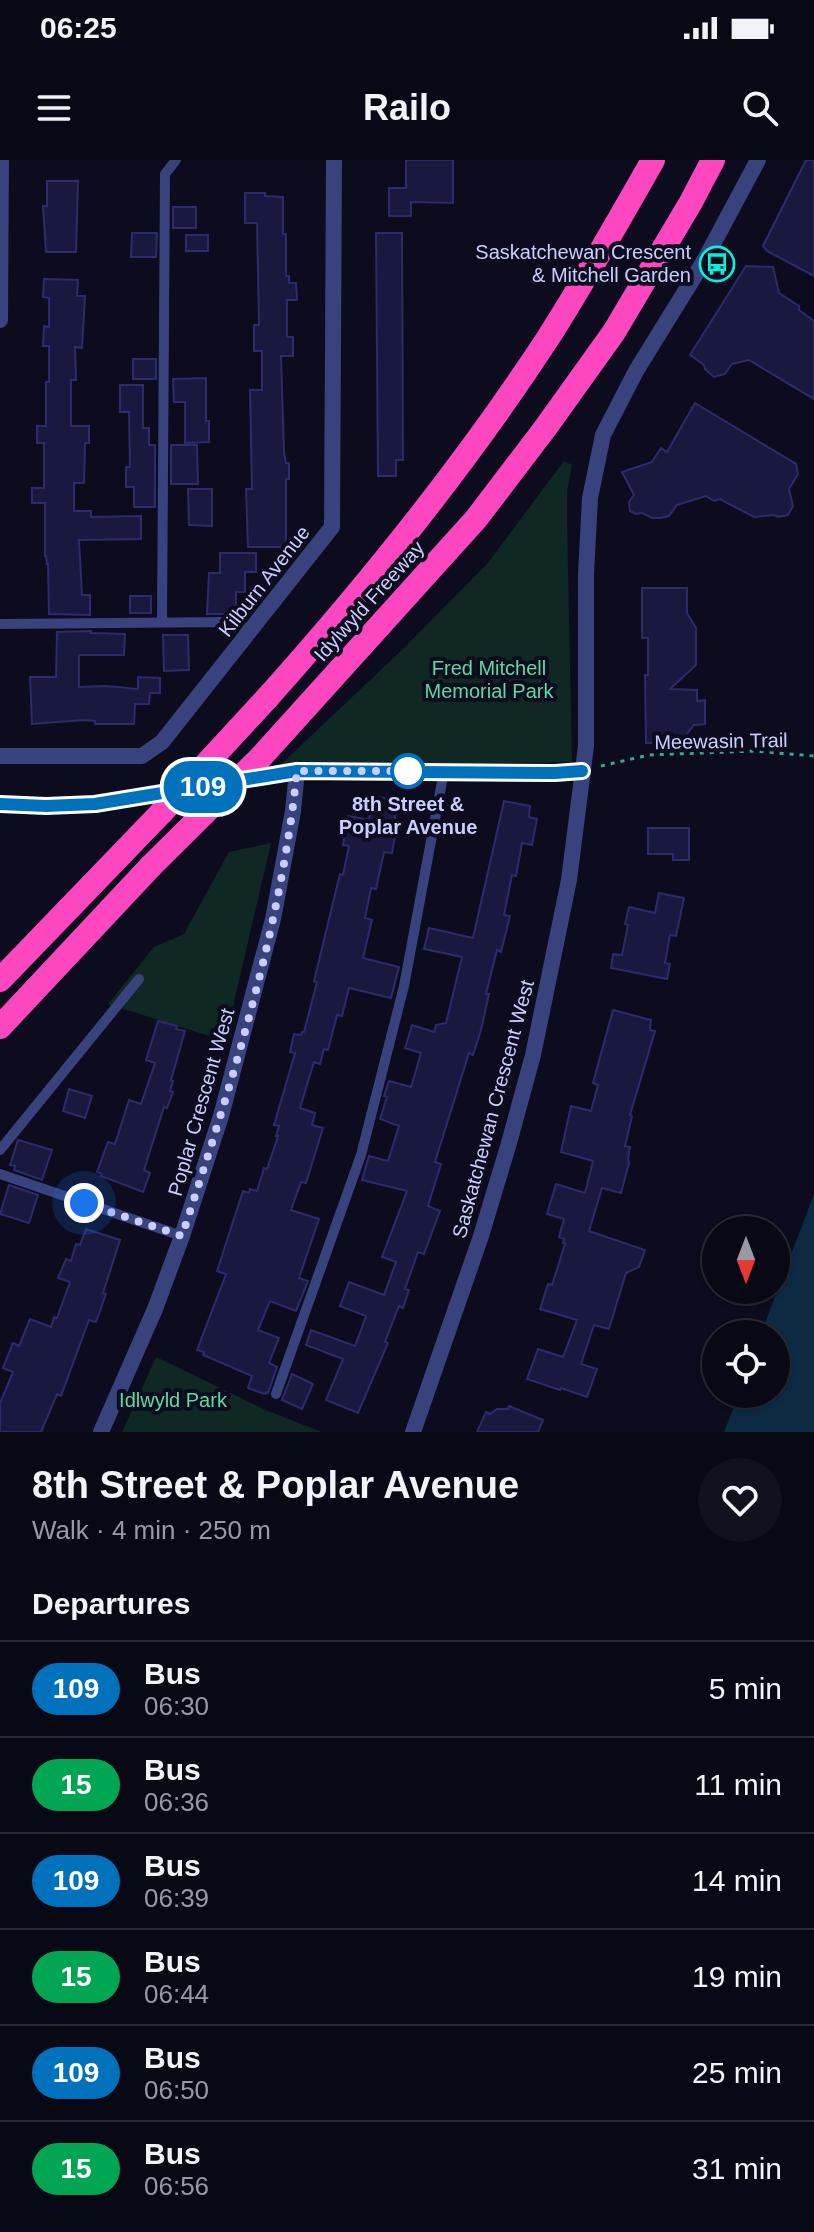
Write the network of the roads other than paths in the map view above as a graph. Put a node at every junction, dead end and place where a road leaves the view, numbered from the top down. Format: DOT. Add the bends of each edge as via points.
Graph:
graph roads {
  1 [pos="1,160"];
  2 [pos="176,160"];
  3 [pos="334,160"];
  4 [pos="653,160"];
  5 [pos="713,160"];
  6 [pos="758,160"];
  7 [pos="0,320"];
  8 [pos="162,621"];
  9 [pos="0,624"];
  10 [pos="252,630"];
  11 [pos="0,756"];
  12 [pos="297,771"];
  13 [pos="444,771"];
  14 [pos="582,771"];
  15 [pos="0,804"];
  16 [pos="139,979"];
  17 [pos="0,980"];
  18 [pos="0,1027"];
  19 [pos="0,1150"];
  20 [pos="0,1174"];
  21 [pos="182,1236"];
  22 [pos="276,1394"];
  23 [pos="101,1432"];
  24 [pos="413,1432"];
  1 -- 7 [label="street"];
  2 -- 8 [label="lane" via="165,174"];
  3 -- 10 [label="street, Kilburn Avenue" via="332,527"];
  4 -- 17 [label="highway, Idylwyld Freeway, bridge" via="572,299 482,433 364,586 161,813"];
  5 -- 18 [label="highway, Idylwyld Freeway, bridge" via="614,332 476,519 261,757"];
  6 -- 14 [label="street, Saskatchewan Crescent West" via="603,435 590,498"];
  8 -- 9 [label="lane"];
  8 -- 10 [label="lane" via="229,622"];
  10 -- 11 [label="street, Kilburn Avenue" via="162,742 142,756"];
  12 -- 13 [label="street"];
  12 -- 15 [label="street" via="95,804"];
  12 -- 21 [label="street, Poplar Crescent West" via="273,919 221,1116"];
  13 -- 14 [label="street"];
  13 -- 22 [label="lane" via="404,986 361,1155"];
  14 -- 24 [label="street, Saskatchewan Crescent West" via="569,880 533,1055 481,1236"];
  16 -- 19 [label="lane"];
  20 -- 21 [label="lane"];
  21 -- 23 [label="street, Poplar Crescent West"];
}
